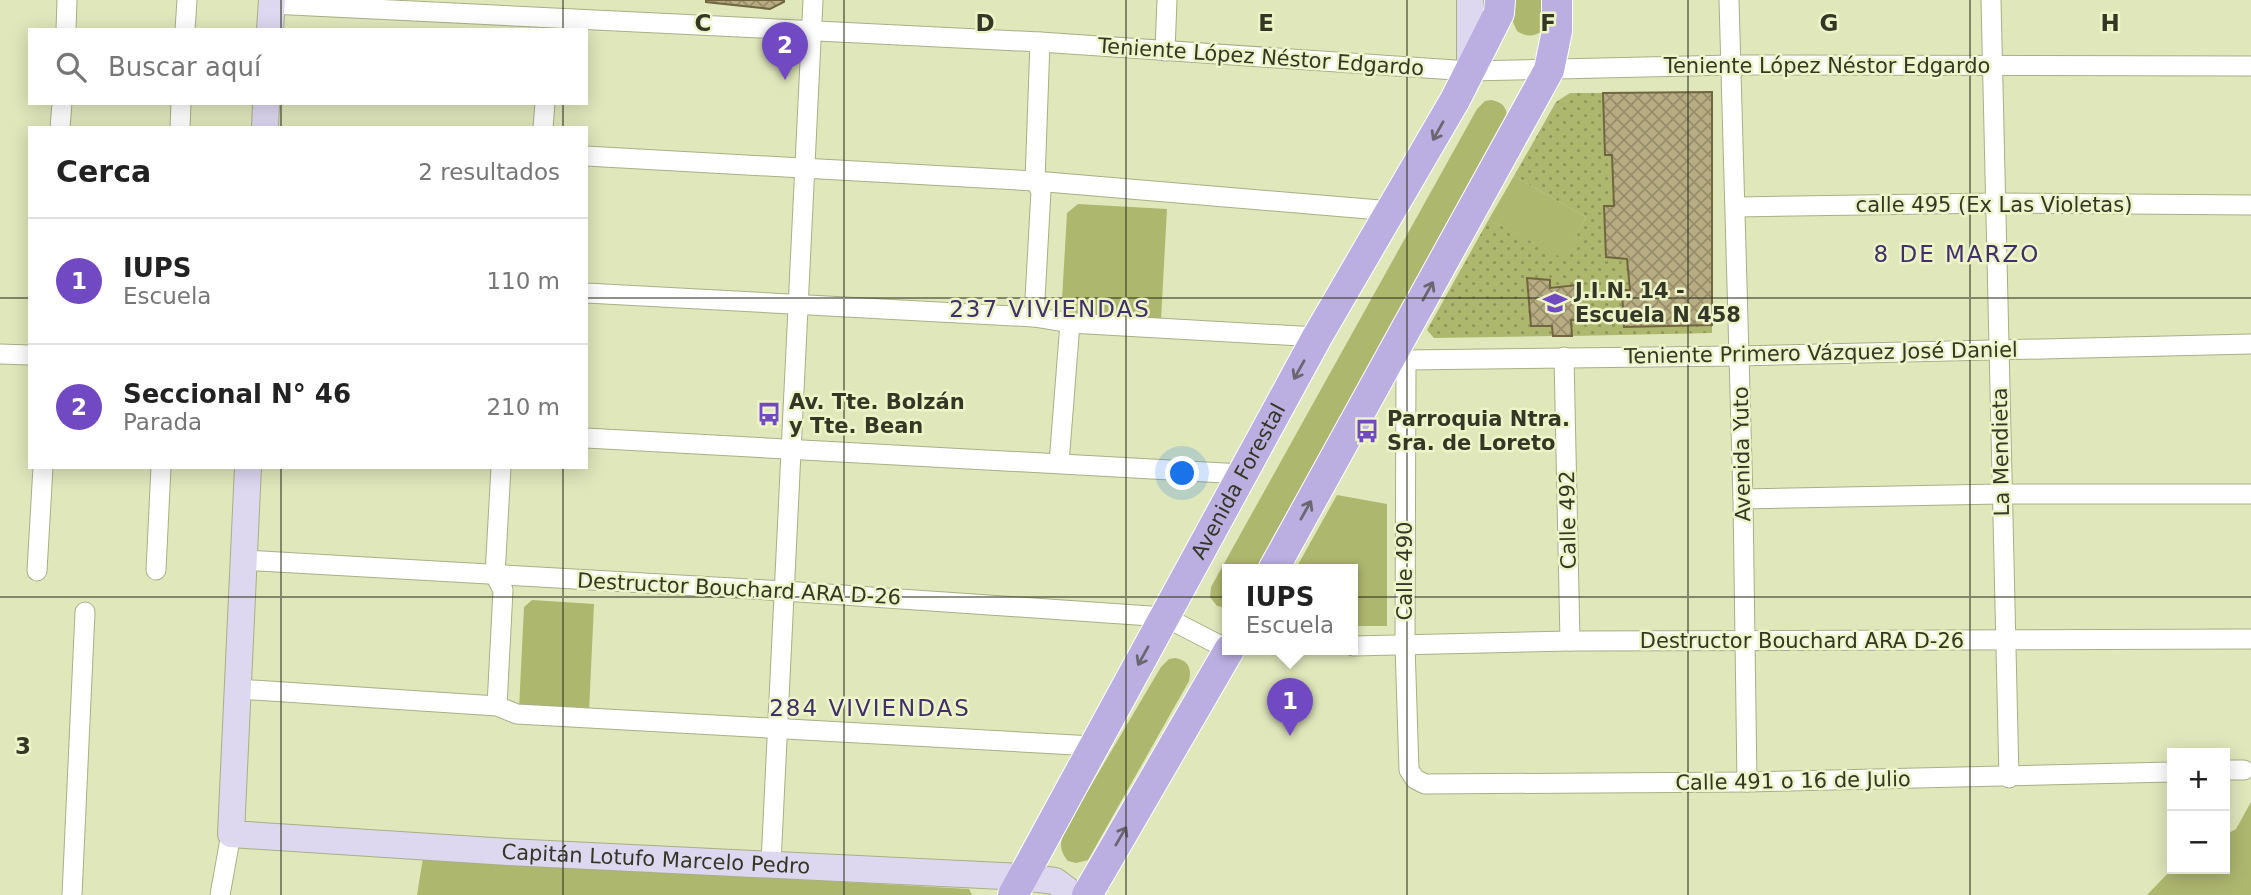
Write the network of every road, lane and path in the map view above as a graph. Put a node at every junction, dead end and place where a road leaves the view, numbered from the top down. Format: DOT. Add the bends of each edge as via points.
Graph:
graph roads {
  1 [pos="67,0"];
  2 [pos="187,0"];
  3 [pos="813,0"];
  4 [pos="1167,0"];
  5 [pos="1470,0"];
  6 [pos="1500,0"];
  7 [pos="1557,0"];
  8 [pos="1729,0"];
  9 [pos="1990,0"];
  10 [pos="272,2"];
  11 [pos="550,24"];
  12 [pos="66,28"];
  13 [pos="186,28"];
  14 [pos="270,28"];
  15 [pos="812,30"];
  16 [pos="1041,42"];
  17 [pos="1165,51"];
  18 [pos="1732,65"];
  19 [pos="1992,65"];
  20 [pos="2251,66"];
  21 [pos="1549,70"];
  22 [pos="1470,71"];
  23 [pos="62,105"];
  24 [pos="181,105"];
  25 [pos="266,105"];
  26 [pos="545,105"];
  27 [pos="61,126"];
  28 [pos="180,126"];
  29 [pos="265,126"];
  30 [pos="543,126"];
  31 [pos="588,156"];
  32 [pos="805,169"];
  33 [pos="1035,181"];
  34 [pos="1995,203"];
  35 [pos="2251,205"];
  36 [pos="1736,207"];
  37 [pos="1392,211"];
  38 [pos="588,293"];
  39 [pos="798,304"];
  40 [pos="1034,317"];
  41 [pos="1070,323"];
  42 [pos="1317,337"];
  43 [pos="2251,344"];
  44 [pos="1999,350"];
  45 [pos="0,354"];
  46 [pos="28,355"];
  47 [pos="1400,355"];
  48 [pos="1740,356"];
  49 [pos="1564,357"];
  50 [pos="588,438"];
  51 [pos="790,448"];
  52 [pos="1059,463"];
  53 [pos="43,469"];
  54 [pos="161,469"];
  55 [pos="248,469"];
  56 [pos="501,469"];
  57 [pos="1242,474"];
  58 [pos="2001,494"];
  59 [pos="2251,494"];
  60 [pos="1743,499"];
  61 [pos="243,560"];
  62 [pos="1277,564"];
  63 [pos="156,570"];
  64 [pos="37,571"];
  65 [pos="495,575"];
  66 [pos="784,591"];
  67 [pos="85,612"];
  68 [pos="1165,617"];
  69 [pos="2251,639"];
  70 [pos="1745,640"];
  71 [pos="2006,640"];
  72 [pos="1570,641"];
  73 [pos="1405,645"];
  74 [pos="1222,646"];
  75 [pos="1358,646"];
  76 [pos="1225,655"];
  77 [pos="237,689"];
  78 [pos="497,706"];
  79 [pos="777,728"];
  80 [pos="1093,746"];
  81 [pos="2167,772"];
  82 [pos="2009,778"];
  83 [pos="1415,779"];
  84 [pos="1746,782"];
  85 [pos="231,834"];
  86 [pos="771,863"];
  87 [pos="1017,886"];
  88 [pos="72,895"];
  89 [pos="220,895"];
  90 [pos="1074,895"];
  91 [pos="1087,895"];
  1 -- 12 [label="street"];
  2 -- 13 [label="street"];
  3 -- 15 [label="street"];
  4 -- 17 [label="street"];
  5 -- 22 [label="street, Avenida Forestal"];
  6 -- 22 [label="main road, Avenida Forestal" via="1499,13"];
  7 -- 21 [label="main road" via="1557,31"];
  8 -- 18 [label="street, Avenida Yuto"];
  9 -- 19 [label="street, La Mendieta"];
  10 -- 11 [label="street, Teniente López Néstor Edgardo"];
  10 -- 14 [label="street"];
  11 -- 15 [label="street, Teniente López Néstor Edgardo"];
  15 -- 16 [label="street, Teniente López Néstor Edgardo"];
  15 -- 32 [label="street"];
  16 -- 17 [label="street, Teniente López Néstor Edgardo"];
  16 -- 33 [label="street"];
  17 -- 22 [label="street, Teniente López Néstor Edgardo"];
  18 -- 19 [label="street, Teniente López Néstor Edgardo"];
  18 -- 21 [label="street, Teniente López Néstor Edgardo"];
  18 -- 36 [label="street, Avenida Yuto"];
  19 -- 20 [label="street, Teniente López Néstor Edgardo"];
  19 -- 34 [label="street, La Mendieta"];
  21 -- 22 [label="street, Teniente López Néstor Edgardo"];
  47 -- 21 [label="main road, one-way"];
  22 -- 37 [label="main road, Avenida Forestal, one-way"];
  23 -- 27 [label="street"];
  24 -- 28 [label="street"];
  25 -- 29 [label="street"];
  26 -- 30 [label="street"];
  31 -- 32 [label="street"];
  32 -- 33 [label="street"];
  32 -- 39 [label="street"];
  33 -- 37 [label="street"];
  33 -- 40 [label="street" via="1041,191"];
  34 -- 35 [label="street, calle 495 (Ex Las Violetas)"];
  34 -- 36 [label="street, calle 495 (Ex Las Violetas)"];
  34 -- 44 [label="street, La Mendieta"];
  36 -- 48 [label="street, Avenida Yuto"];
  37 -- 42 [label="main road, Avenida Forestal"];
  38 -- 39 [label="street"];
  39 -- 40 [label="street"];
  39 -- 51 [label="street"];
  40 -- 41 [label="street"];
  41 -- 42 [label="street"];
  41 -- 52 [label="street"];
  42 -- 57 [label="main road, Avenida Forestal, one-way"];
  43 -- 44 [label="street, Teniente Primero Vázquez José Daniel"];
  44 -- 48 [label="street, Teniente Primero Vázquez José Daniel"];
  44 -- 58 [label="street, La Mendieta"];
  45 -- 46 [label="street"];
  47 -- 49 [label="street, Teniente Primero Vázquez José Daniel"];
  62 -- 47 [label="main road, one-way"];
  47 -- 73 [label="street, Calle 490"];
  48 -- 49 [label="street, Teniente Primero Vázquez José Daniel"];
  48 -- 60 [label="street, Avenida Yuto"];
  49 -- 72 [label="street, Calle 492"];
  50 -- 51 [label="street"];
  51 -- 52 [label="street"];
  51 -- 66 [label="street"];
  52 -- 57 [label="street"];
  53 -- 64 [label="street"];
  54 -- 63 [label="street"];
  55 -- 61 [label="street"];
  56 -- 65 [label="street"];
  57 -- 68 [label="main road, Avenida Forestal"];
  58 -- 59 [label="street"];
  58 -- 60 [label="street"];
  58 -- 71 [label="street, La Mendieta"];
  60 -- 70 [label="street, Avenida Yuto"];
  61 -- 65 [label="street, Destructor Bouchard ARA D-26"];
  61 -- 77 [label="street"];
  65 -- 66 [label="street, Destructor Bouchard ARA D-26"];
  65 -- 78 [label="street" via="503,590"];
  66 -- 68 [label="street, Destructor Bouchard ARA D-26"];
  66 -- 79 [label="street"];
  67 -- 88 [label="street"];
  68 -- 74 [label="street, Destructor Bouchard ARA D-26"];
  68 -- 80 [label="main road, Avenida Forestal, one-way"];
  69 -- 71 [label="street, Destructor Bouchard ARA D-26"];
  70 -- 71 [label="street, Destructor Bouchard ARA D-26"];
  70 -- 72 [label="street, Destructor Bouchard ARA D-26"];
  70 -- 84 [label="street, Avenida Yuto"];
  71 -- 82 [label="street, La Mendieta"];
  72 -- 73 [label="street, Destructor Bouchard ARA D-26"];
  73 -- 75 [label="street, Destructor Bouchard ARA D-26"];
  73 -- 83 [label="street, Calle 490" via="1409,770"];
  91 -- 76 [label="main road, one-way"];
  77 -- 78 [label="street"];
  77 -- 85 [label="street"];
  78 -- 79 [label="street" via="517,714"];
  79 -- 80 [label="street"];
  79 -- 86 [label="street"];
  80 -- 87 [label="main road, Avenida Forestal"];
  81 -- 82 [label="street, Calle 491 o 16 de Julio"];
  82 -- 84 [label="street, Calle 491 o 16 de Julio"];
  83 -- 84 [label="street, Calle 491 o 16 de Julio" via="1425,784"];
  85 -- 86 [label="street, Capitán Lotufo Marcelo Pedro"];
  85 -- 89 [label="street"];
  86 -- 87 [label="street, Capitán Lotufo Marcelo Pedro"];
  87 -- 90 [label="street, Capitán Lotufo Marcelo Pedro" via="1055,881"];
}
